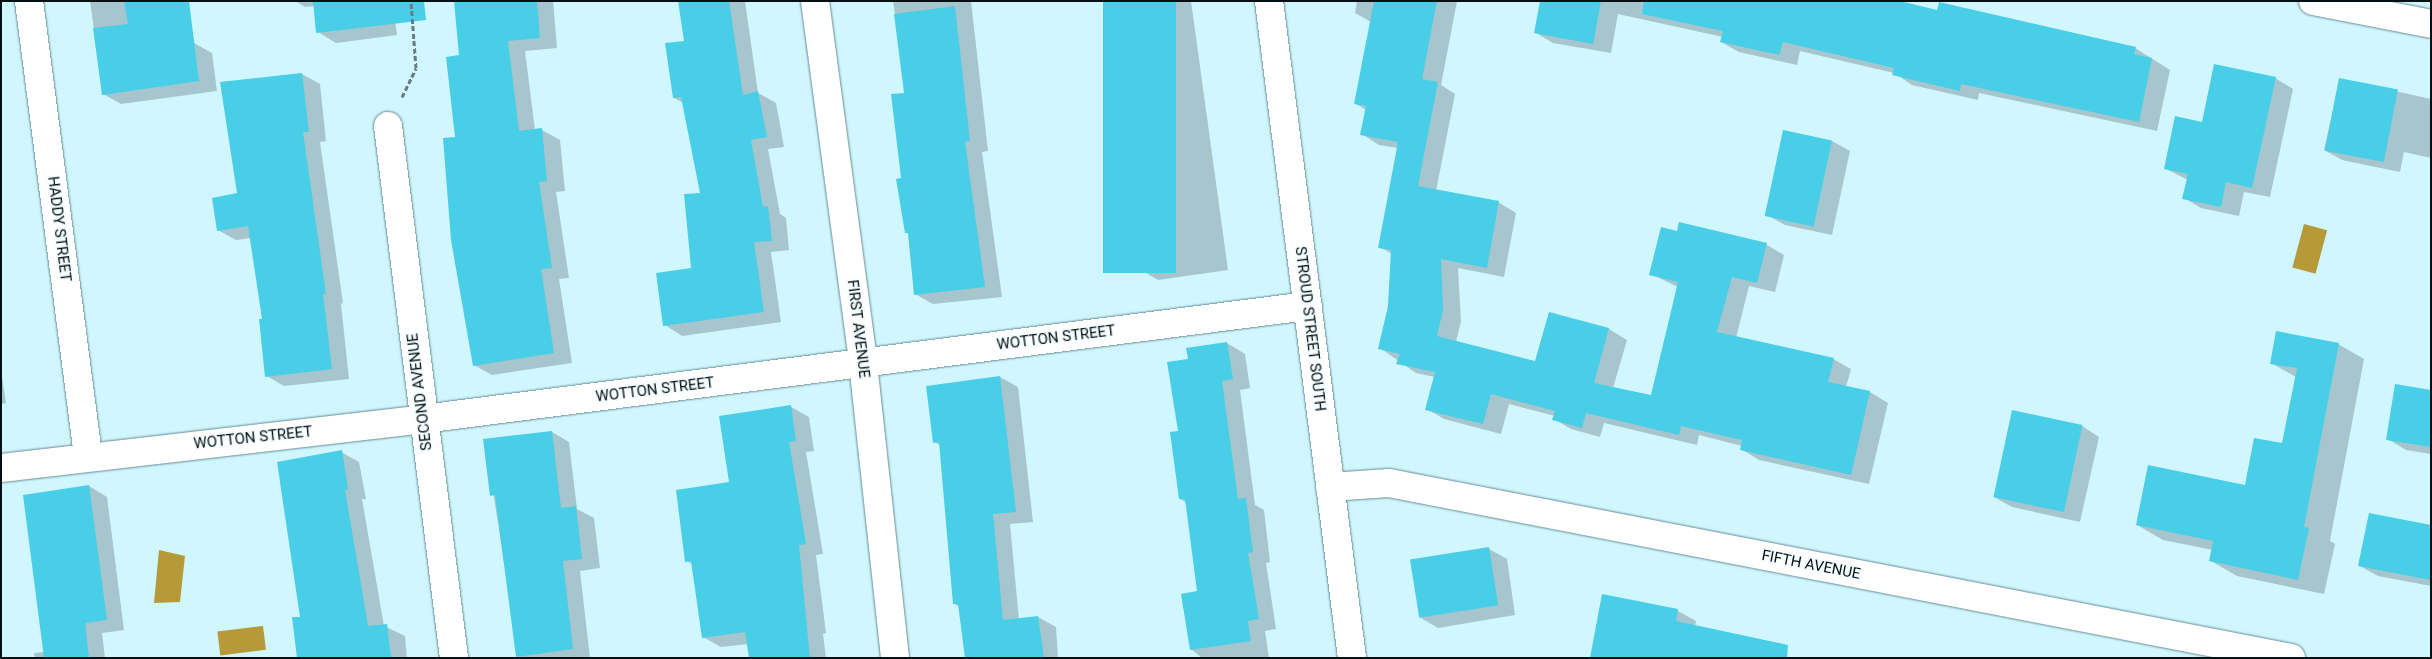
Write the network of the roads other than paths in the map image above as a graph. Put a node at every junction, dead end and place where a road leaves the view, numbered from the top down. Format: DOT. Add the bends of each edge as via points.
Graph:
graph roads {
  1 [pos="29,1"];
  2 [pos="815,1"];
  3 [pos="1269,1"];
  4 [pos="2313,1"];
  5 [pos="2431,24"];
  6 [pos="388,126"];
  7 [pos="1308,306"];
  8 [pos="863,363"];
  9 [pos="423,419"];
  10 [pos="88,456"];
  11 [pos="1,468"];
  12 [pos="1330,487"];
  13 [pos="454,658"];
  14 [pos="895,658"];
  15 [pos="1352,658"];
  16 [pos="2291,658"];
  1 -- 10 [label="street, HADDY STREET"];
  2 -- 8 [label="street, FIRST AVENUE"];
  3 -- 7 [label="street, STROUD STREET SOUTH"];
  4 -- 5 [label="street"];
  6 -- 9 [label="street, SECOND AVENUE"];
  7 -- 8 [label="street, WOTTON STREET"];
  7 -- 12 [label="street, STROUD STREET SOUTH"];
  8 -- 9 [label="street, WOTTON STREET"];
  8 -- 14 [label="street, FIRST AVENUE"];
  9 -- 10 [label="street, WOTTON STREET"];
  9 -- 13 [label="street, SECOND AVENUE"];
  10 -- 11 [label="street, WOTTON STREET"];
  12 -- 15 [label="street, STROUD STREET SOUTH"];
  12 -- 16 [label="street, FIFTH AVENUE" via="1389,483"];
}
